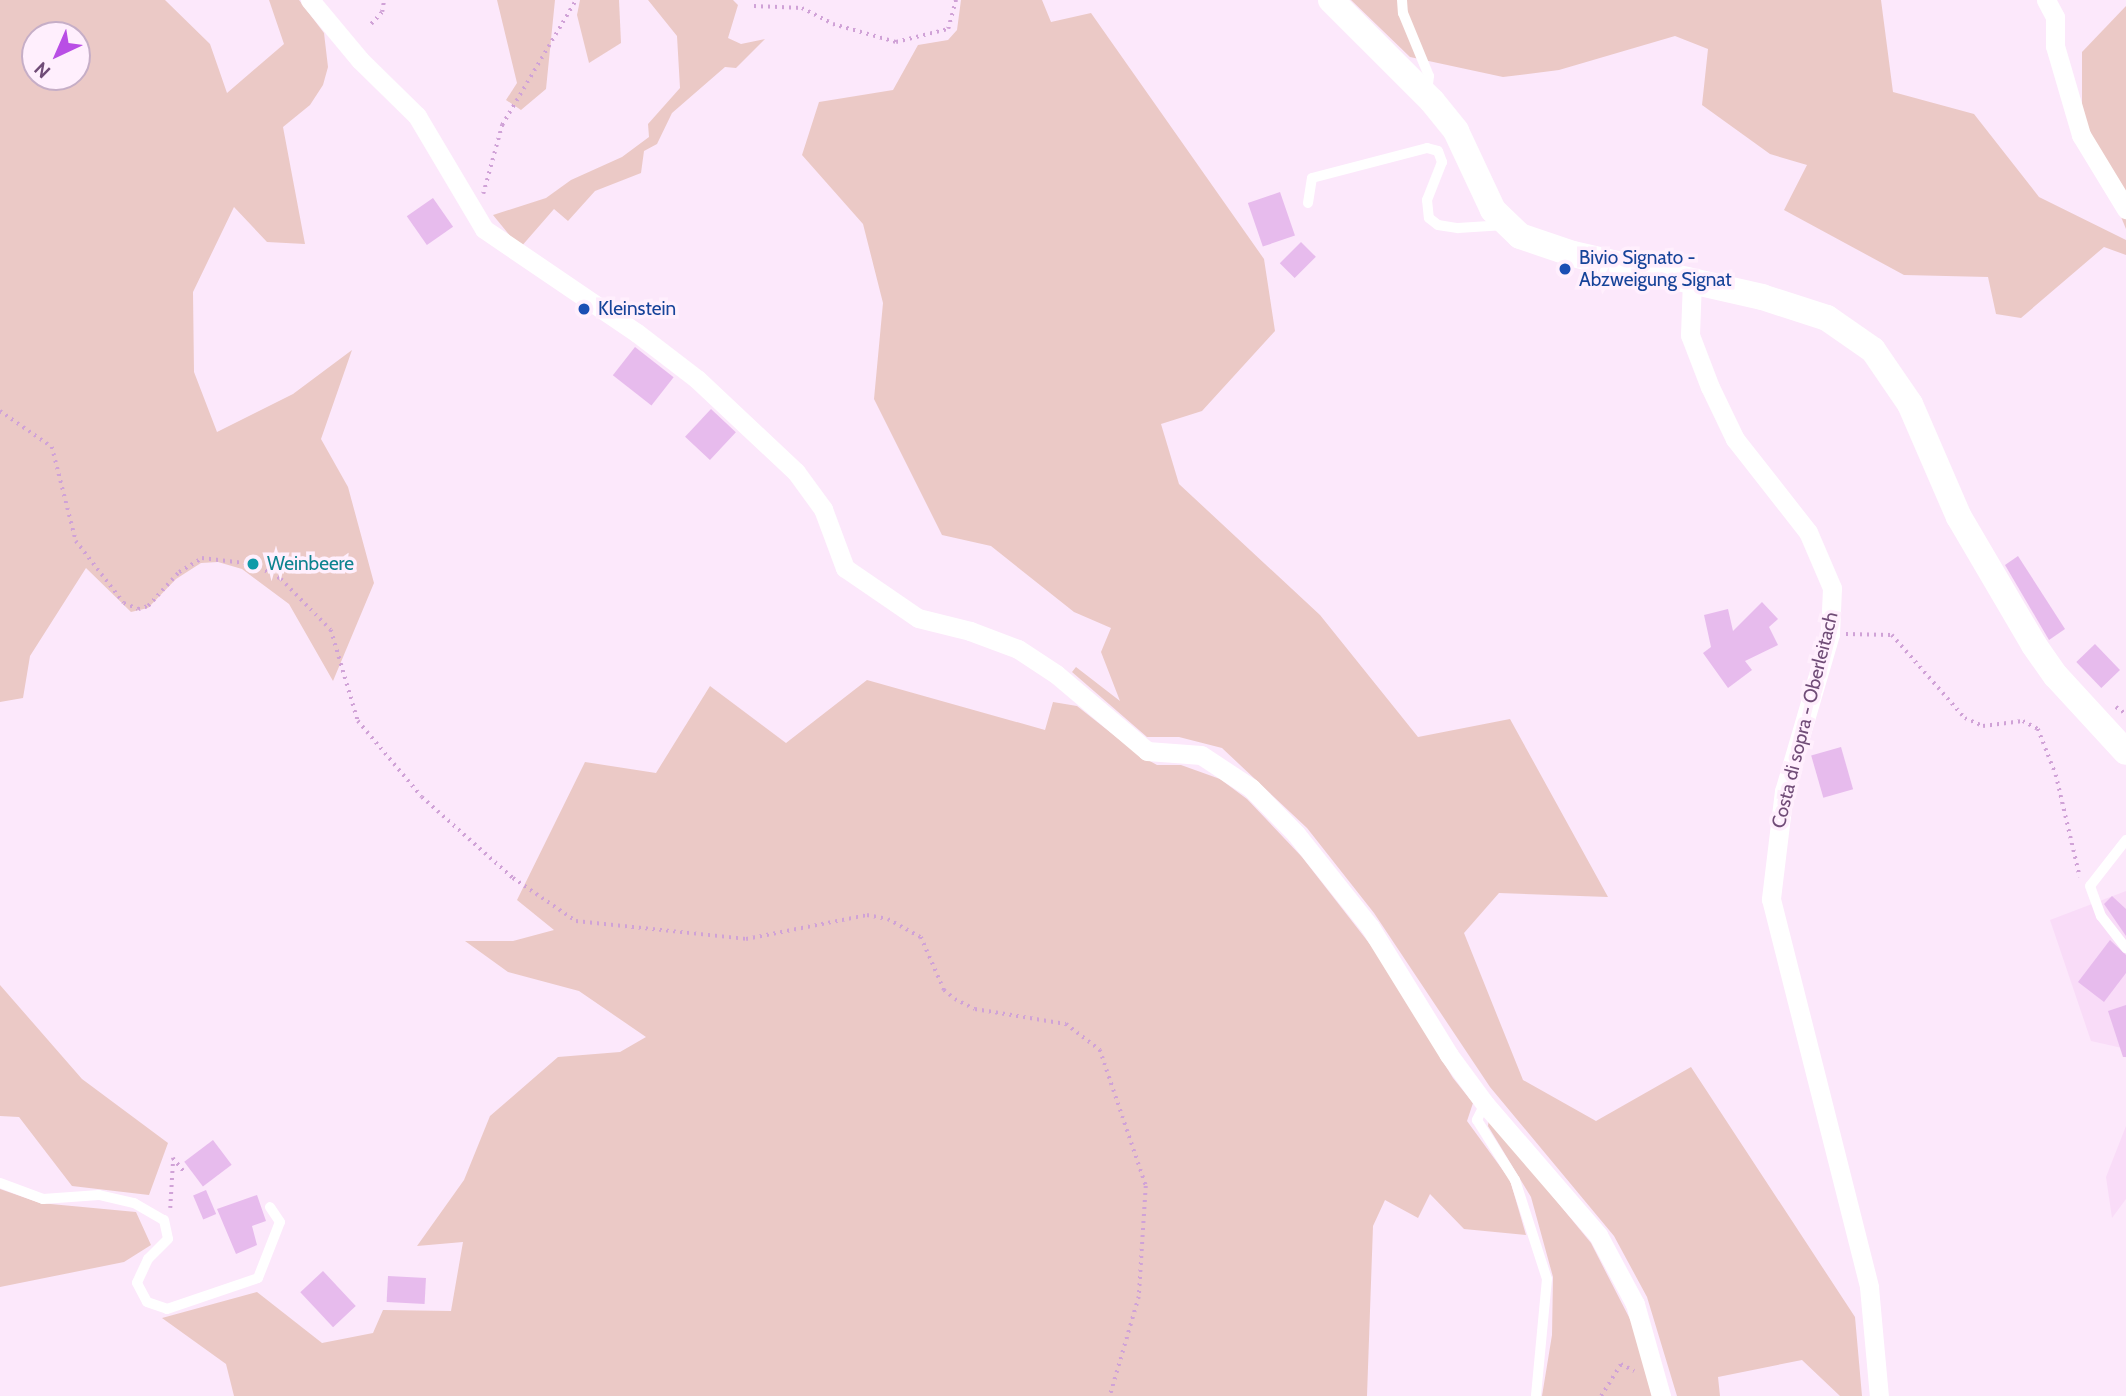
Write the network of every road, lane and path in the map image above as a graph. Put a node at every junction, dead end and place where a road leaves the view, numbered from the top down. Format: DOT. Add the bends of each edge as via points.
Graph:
graph roads {
  1 [pos="310,0"];
  2 [pos="384,0"];
  3 [pos="576,0"];
  4 [pos="956,0"];
  5 [pos="1331,0"];
  6 [pos="1402,0"];
  7 [pos="2046,0"];
  8 [pos="754,6"];
  9 [pos="371,24"];
  10 [pos="1427,95"];
  11 [pos="1308,203"];
  12 [pos="469,208"];
  13 [pos="2126,209"];
  14 [pos="1506,225"];
  15 [pos="1692,280"];
  16 [pos="0,411"];
  17 [pos="1830,634"];
  18 [pos="2126,752"];
  19 [pos="2126,840"];
  20 [pos="2090,886"];
  21 [pos="2126,948"];
  22 [pos="1485,1104"];
  23 [pos="185,1173"];
  24 [pos="0,1183"];
  25 [pos="270,1207"];
  26 [pos="170,1208"];
  27 [pos="1636,1378"];
  28 [pos="1110,1396"];
  29 [pos="1536,1396"];
  30 [pos="1601,1396"];
  31 [pos="1661,1396"];
  32 [pos="1879,1396"];
  1 -- 12 [label="street" via="360,60 417,116"];
  2 -- 9 [label="path" via="382,12"];
  3 -- 12 [label="path" via="502,125 490,177"];
  4 -- 8 [label="path" via="948,29 895,42 833,24 802,8"];
  5 -- 10 [label="main road"];
  6 -- 10 [label="lane" via="1429,76"];
  7 -- 13 [label="street" via="2055,18 2056,46 2081,135"];
  10 -- 14 [label="main road" via="1456,131 1493,210"];
  11 -- 14 [label="lane" via="1312,178 1427,148 1438,151 1442,162 1427,200 1429,218 1438,225 1458,228"];
  12 -- 22 [label="street" via="509,249 638,333 697,379 812,490 845,568 918,618 1018,649 1056,674 1147,751 1201,755 1251,788 1296,834 1370,927"];
  14 -- 15 [label="main road" via="1540,244"];
  15 -- 17 [label="street, Costa di sopra - Oberleitach" via="1690,335 1710,387 1735,439 1792,509 1822,560 1832,588"];
  15 -- 18 [label="main road" via="1828,318 1873,350 1910,404 1959,517 2034,645 2056,677"];
  16 -- 28 [label="path" via="52,447 76,541 102,581 124,603 138,609 148,606 179,572 202,558 253,564 281,579 331,630 358,721 422,797 513,878 576,921 746,939 867,915 888,919 921,937 944,989 954,999 975,1009 1066,1024 1093,1044 1114,1083 1146,1186 1139,1297"];
  17 -- 20 [label="path" via="1892,635 1965,718 1983,726 2023,721 2038,729 2056,775 2081,884"];
  17 -- 32 [label="street, Costa di sopra - Oberleitach" via="1784,791 1772,899 1868,1287"];
  19 -- 20 [label="lane"];
  20 -- 21 [label="lane" via="2101,916"];
  22 -- 29 [label="lane" via="1477,1120 1515,1180 1547,1279"];
  22 -- 31 [label="street" via="1598,1235 1635,1304"];
  23 -- 26 [label="path" via="173,1158"];
  24 -- 25 [label="lane" via="43,1199 99,1195 134,1203 164,1220 168,1239 148,1259 137,1283 147,1302 167,1309 258,1278 280,1222"];
  27 -- 30 [label="path" via="1633,1369 1621,1364"];
}
